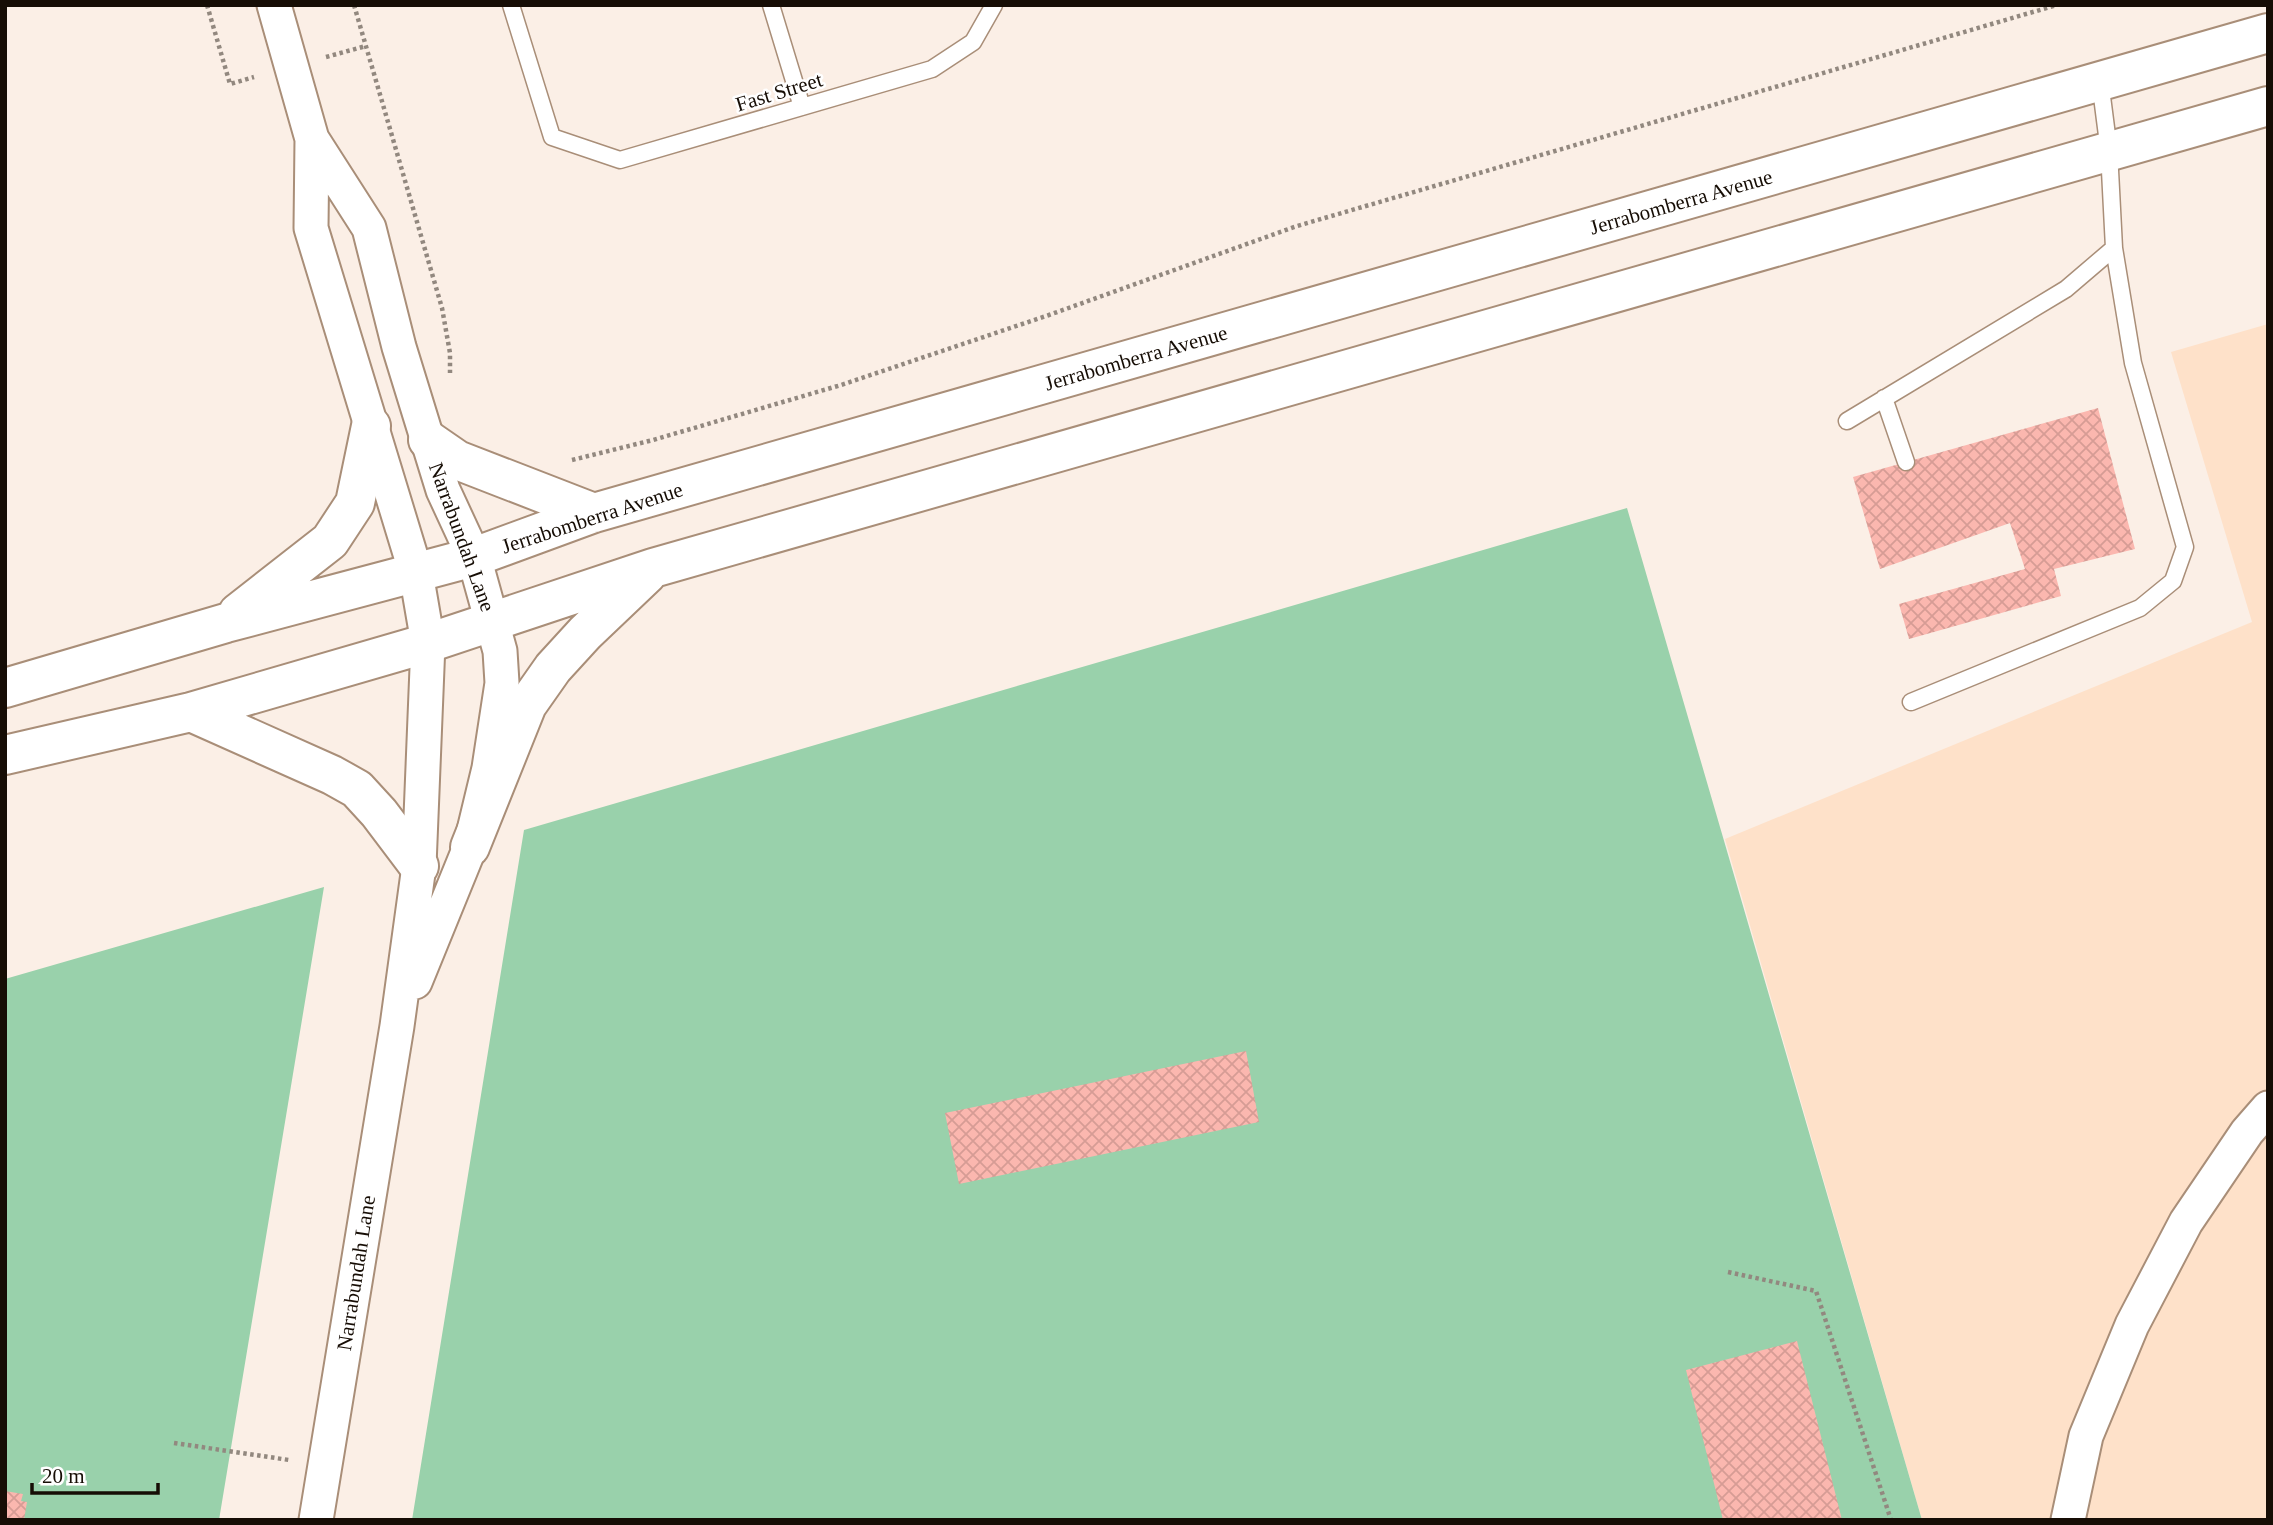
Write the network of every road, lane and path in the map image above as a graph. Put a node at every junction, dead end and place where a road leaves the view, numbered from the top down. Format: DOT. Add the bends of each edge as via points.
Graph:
graph roads {
  1 [pos="274,5"];
  2 [pos="354,5"];
  3 [pos="511,5"];
  4 [pos="771,5"];
  5 [pos="994,5"];
  6 [pos="2057,5"];
  7 [pos="2268,33"];
  8 [pos="2100,81"];
  9 [pos="2268,106"];
  10 [pos="802,107"];
  11 [pos="312,139"];
  12 [pos="2109,151"];
  13 [pos="2114,248"];
  14 [pos="450,381"];
  15 [pos="1884,398"];
  16 [pos="1847,421"];
  17 [pos="371,426"];
  18 [pos="428,440"];
  19 [pos="1906,462"];
  20 [pos="561,463"];
  21 [pos="594,513"];
  22 [pos="474,557"];
  23 [pos="653,568"];
  24 [pos="416,573"];
  25 [pos="493,621"];
  26 [pos="226,623"];
  27 [pos="429,643"];
  28 [pos="5,688"];
  29 [pos="1911,702"];
  30 [pos="191,712"];
  31 [pos="5,755"];
  32 [pos="470,847"];
  33 [pos="419,866"];
  34 [pos="397,1026"];
  35 [pos="2268,1108"];
  36 [pos="1728,1272"];
  37 [pos="174,1443"];
  38 [pos="324,1465"];
  39 [pos="316,1520"];
  40 [pos="1891,1520"];
  41 [pos="2068,1520"];
  1 -- 11 [label="street, Narrabundah Lane"];
  2 -- 14 [label="path" via="442,308"];
  3 -- 10 [label="lane, Fast Street" via="552,137 621,160"];
  4 -- 10 [label="lane"];
  5 -- 10 [label="lane, Fast Street" via="973,42 932,69"];
  6 -- 20 [label="path" via="1297,226 841,385"];
  7 -- 8 [label="street, Jerrabomberra Avenue"];
  8 -- 12 [label="lane"];
  8 -- 21 [label="street, Jerrabomberra Avenue"];
  9 -- 12 [label="street"];
  11 -- 17 [label="street, Narrabundah Lane" via="311,228"];
  11 -- 18 [label="street, Narrabundah Lane" via="369,228"];
  12 -- 13 [label="lane"];
  12 -- 23 [label="street"];
  13 -- 15 [label="lane" via="2066,289"];
  13 -- 29 [label="lane" via="2133,363 2185,547 2173,581 2140,608"];
  15 -- 16 [label="lane"];
  15 -- 19 [label="lane"];
  17 -- 24 [label="street, Narrabundah Lane"];
  17 -- 26 [label="street" via="355,503 330,541"];
  18 -- 21 [label="street" via="457,460"];
  18 -- 22 [label="street, Narrabundah Lane" via="443,490"];
  21 -- 22 [label="street, Jerrabomberra Avenue"];
  22 -- 24 [label="street, Jerrabomberra Avenue"];
  22 -- 25 [label="street, Narrabundah Lane"];
  23 -- 25 [label="street"];
  23 -- 32 [label="street" via="585,633 527,705"];
  24 -- 26 [label="street, Jerrabomberra Avenue"];
  24 -- 27 [label="street, Narrabundah Lane"];
  25 -- 27 [label="street"];
  25 -- 32 [label="street, Narrabundah Lane" via="502,683 489,768"];
  26 -- 28 [label="street, Jerrabomberra Avenue"];
  27 -- 30 [label="street"];
  27 -- 33 [label="street, Narrabundah Lane"];
  30 -- 31 [label="street"];
  30 -- 33 [label="street" via="357,789"];
  32 -- 34 [label="street, Narrabundah Lane"];
  33 -- 34 [label="street, Narrabundah Lane"];
  34 -- 38 [label="street, Narrabundah Lane"];
  35 -- 41 [label="street" via="2186,1222 2132,1325 2086,1436"];
  36 -- 40 [label="path" via="1816,1291"];
  37 -- 38 [label="path"];
  38 -- 39 [label="street, Narrabundah Lane"];
}
